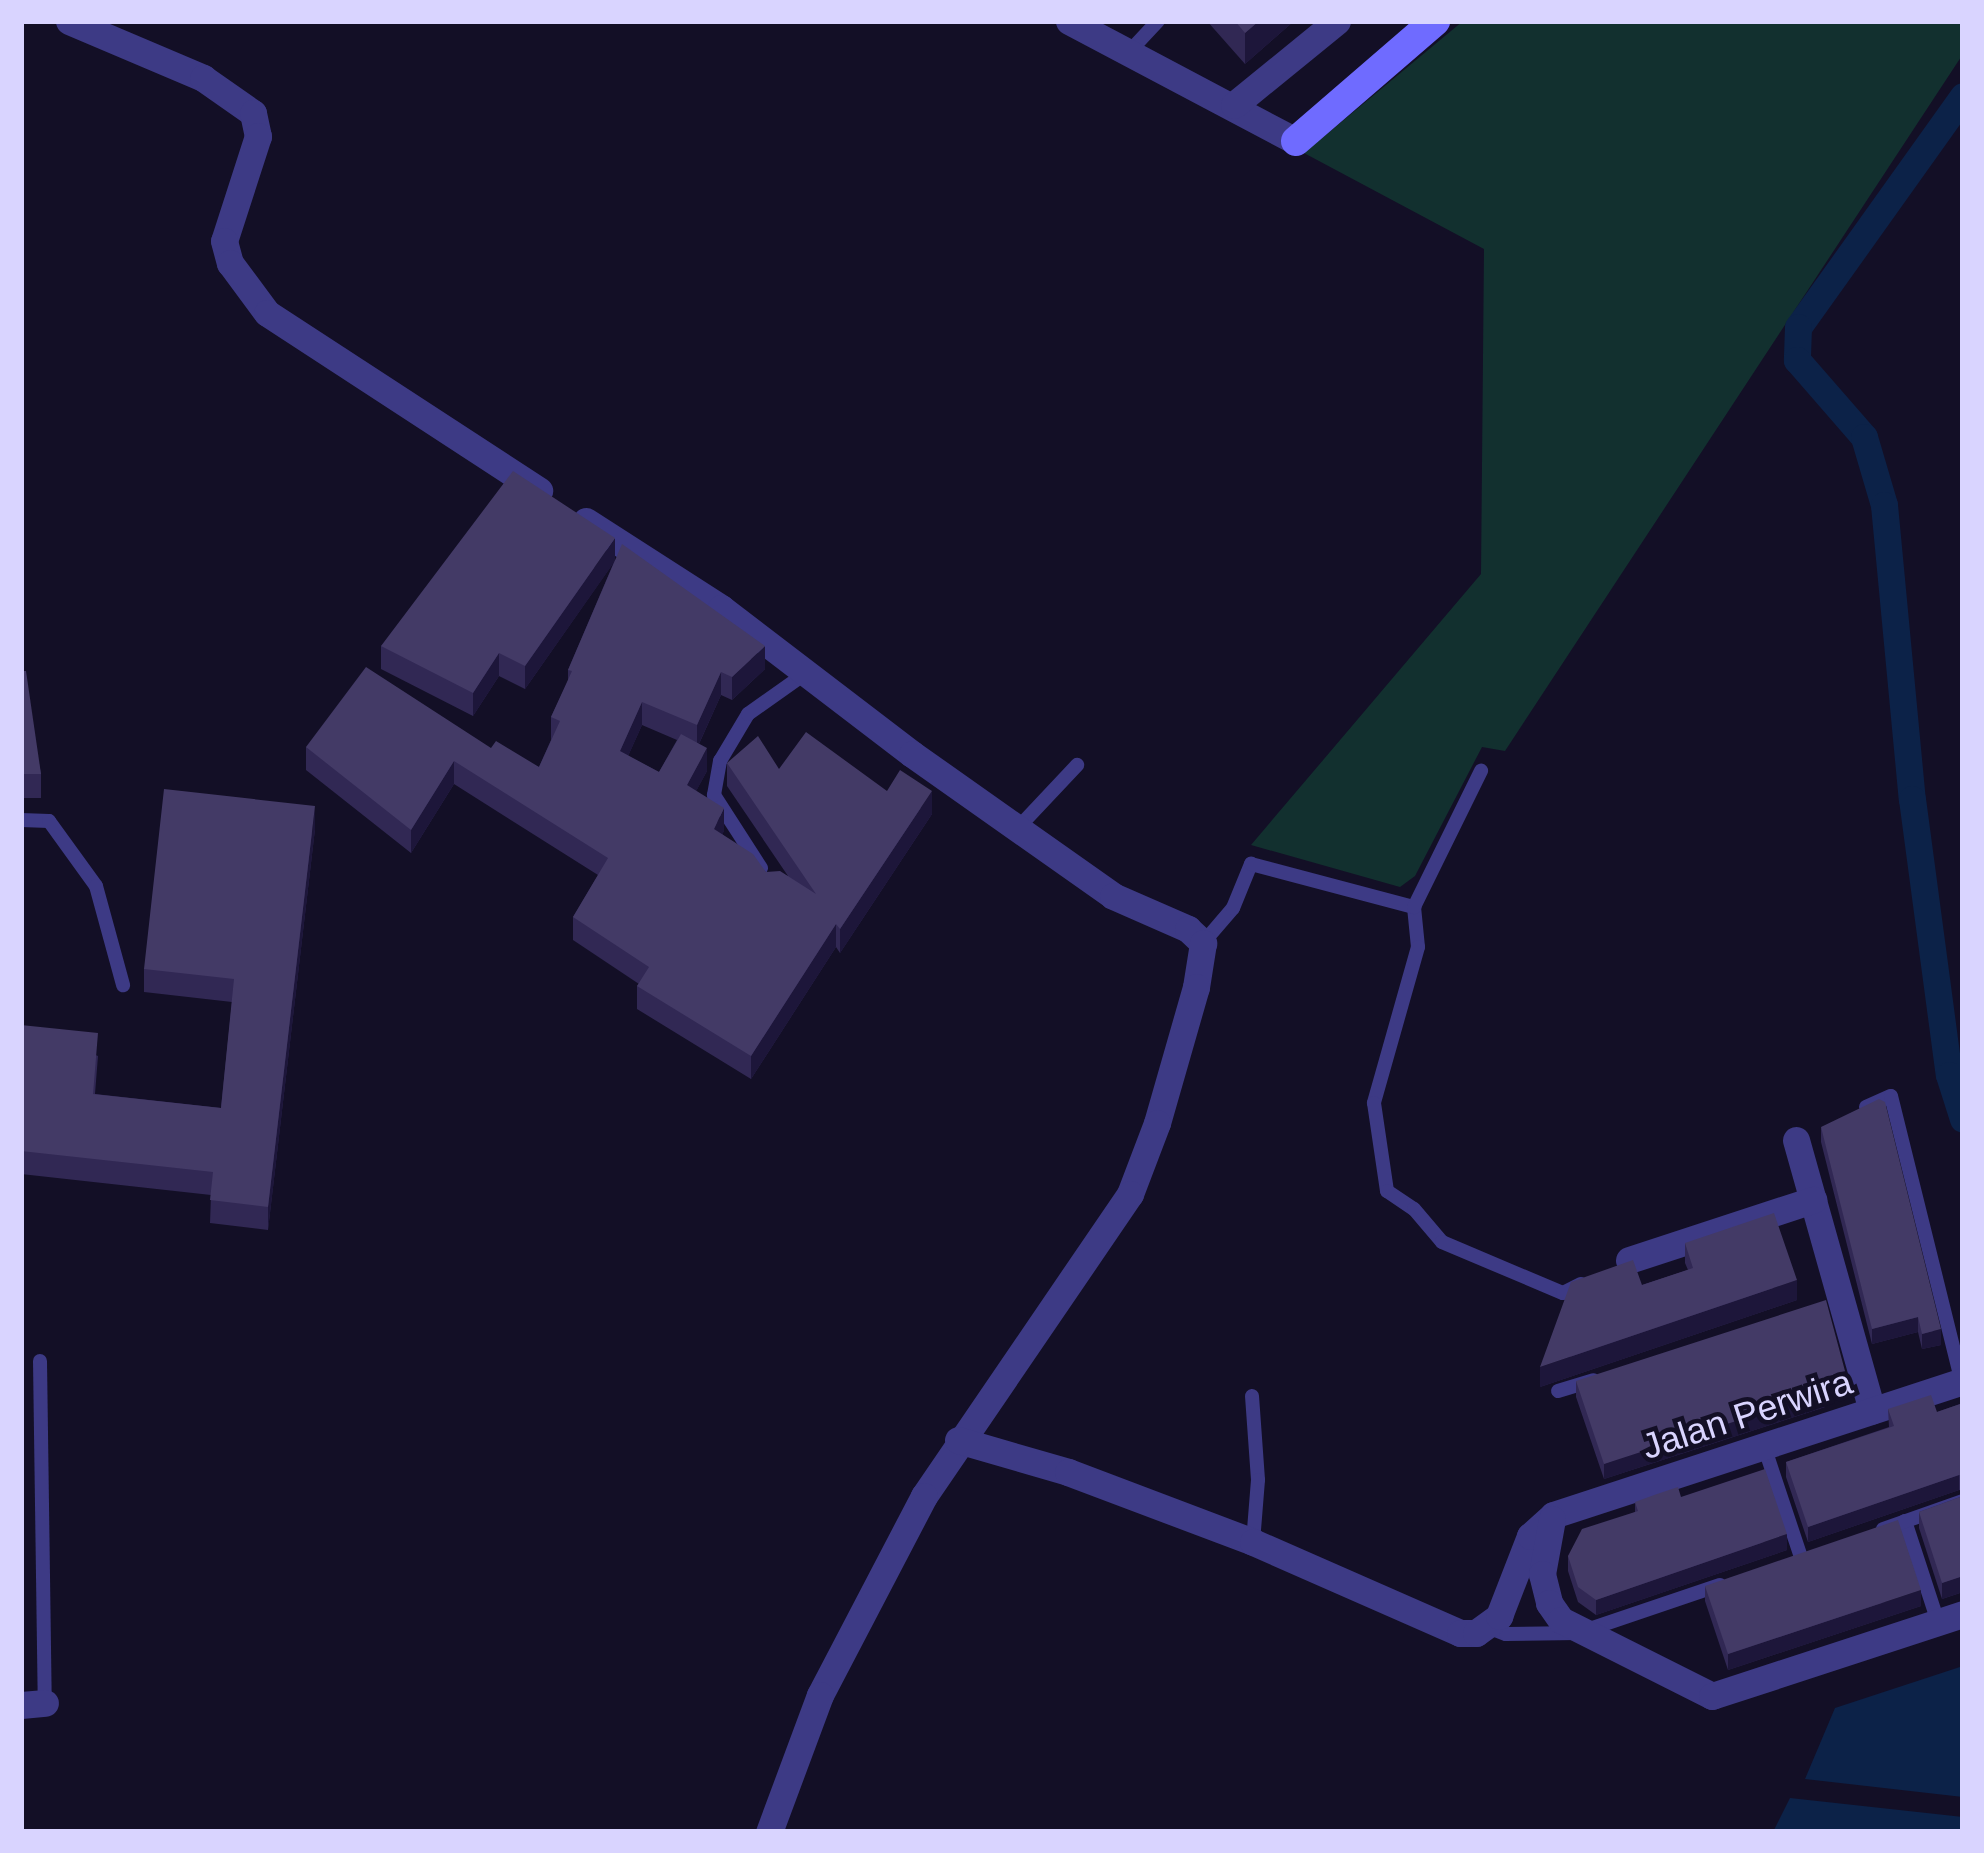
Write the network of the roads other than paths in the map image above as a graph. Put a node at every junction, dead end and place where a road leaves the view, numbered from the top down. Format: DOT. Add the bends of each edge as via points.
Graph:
graph roads {
  1 [pos="69,21"];
  2 [pos="1069,21"];
  3 [pos="1158,21"];
  4 [pos="1336,21"];
  5 [pos="1435,21"];
  6 [pos="1130,52"];
  7 [pos="1234,105"];
  8 [pos="1296,141"];
  9 [pos="806,673"];
  10 [pos="1077,765"];
  11 [pos="1480,771"];
  12 [pos="21,820"];
  13 [pos="1017,829"];
  14 [pos="772,886"];
  15 [pos="1414,907"];
  16 [pos="1203,943"];
  17 [pos="123,985"];
  18 [pos="1853,1113"];
  19 [pos="1805,1135"];
  20 [pos="1813,1200"];
  21 [pos="1621,1264"];
  22 [pos="1596,1277"];
  23 [pos="40,1360"];
  24 [pos="1601,1377"];
  25 [pos="1963,1382"];
  26 [pos="1558,1391"];
  27 [pos="1252,1396"];
  28 [pos="1872,1412"];
  29 [pos="958,1440"];
  30 [pos="1764,1447"];
  31 [pos="1963,1502"];
  32 [pos="1553,1516"];
  33 [pos="1905,1521"];
  34 [pos="1864,1536"];
  35 [pos="1253,1542"];
  36 [pos="1822,1550"];
  37 [pos="1801,1557"];
  38 [pos="1778,1565"];
  39 [pos="1734,1580"];
  40 [pos="1950,1618"];
  41 [pos="1490,1628"];
  42 [pos="1578,1633"];
  43 [pos="33,1704"];
  44 [pos="769,1832"];
  1 -- 9 [label="street" via="203,78 254,113 258,136 224,241 230,263 267,313 721,608"];
  2 -- 6 [label="street"];
  3 -- 6 [label="lane"];
  4 -- 7 [label="street"];
  5 -- 8 [label="street"];
  6 -- 7 [label="street"];
  7 -- 8 [label="street"];
  9 -- 13 [label="street"];
  9 -- 14 [label="lane" via="748,714 720,761 714,795"];
  10 -- 13 [label="lane"];
  11 -- 15 [label="lane"];
  12 -- 17 [label="lane" via="49,821 96,886"];
  13 -- 16 [label="street" via="1113,896"];
  15 -- 16 [label="lane" via="1251,865 1233,908"];
  15 -- 22 [label="lane" via="1418,947 1374,1103 1387,1191 1442,1242 1563,1293"];
  16 -- 29 [label="street" via="1157,1124 1130,1194"];
  18 -- 25 [label="lane" via="1891,1096"];
  19 -- 20 [label="street"];
  20 -- 21 [label="street"];
  20 -- 28 [label="street" via="1829,1301"];
  23 -- 43 [label="lane"];
  24 -- 26 [label="lane"];
  25 -- 28 [label="street, Jalan Perwira"];
  27 -- 35 [label="lane"];
  28 -- 30 [label="street, Jalan Perwira"];
  29 -- 35 [label="street" via="1017,1454"];
  29 -- 44 [label="street" via="820,1695"];
  30 -- 32 [label="street, Jalan Perwira"];
  30 -- 37 [label="lane"];
  31 -- 33 [label="lane"];
  32 -- 41 [label="street" via="1530,1536"];
  32 -- 42 [label="street" via="1542,1574 1549,1603"];
  33 -- 34 [label="lane"];
  33 -- 40 [label="lane"];
  35 -- 41 [label="street" via="1460,1633"];
  36 -- 37 [label="lane"];
  37 -- 38 [label="lane"];
  39 -- 42 [label="lane"];
  40 -- 42 [label="street" via="1712,1696"];
  41 -- 42 [label="lane"];
}
